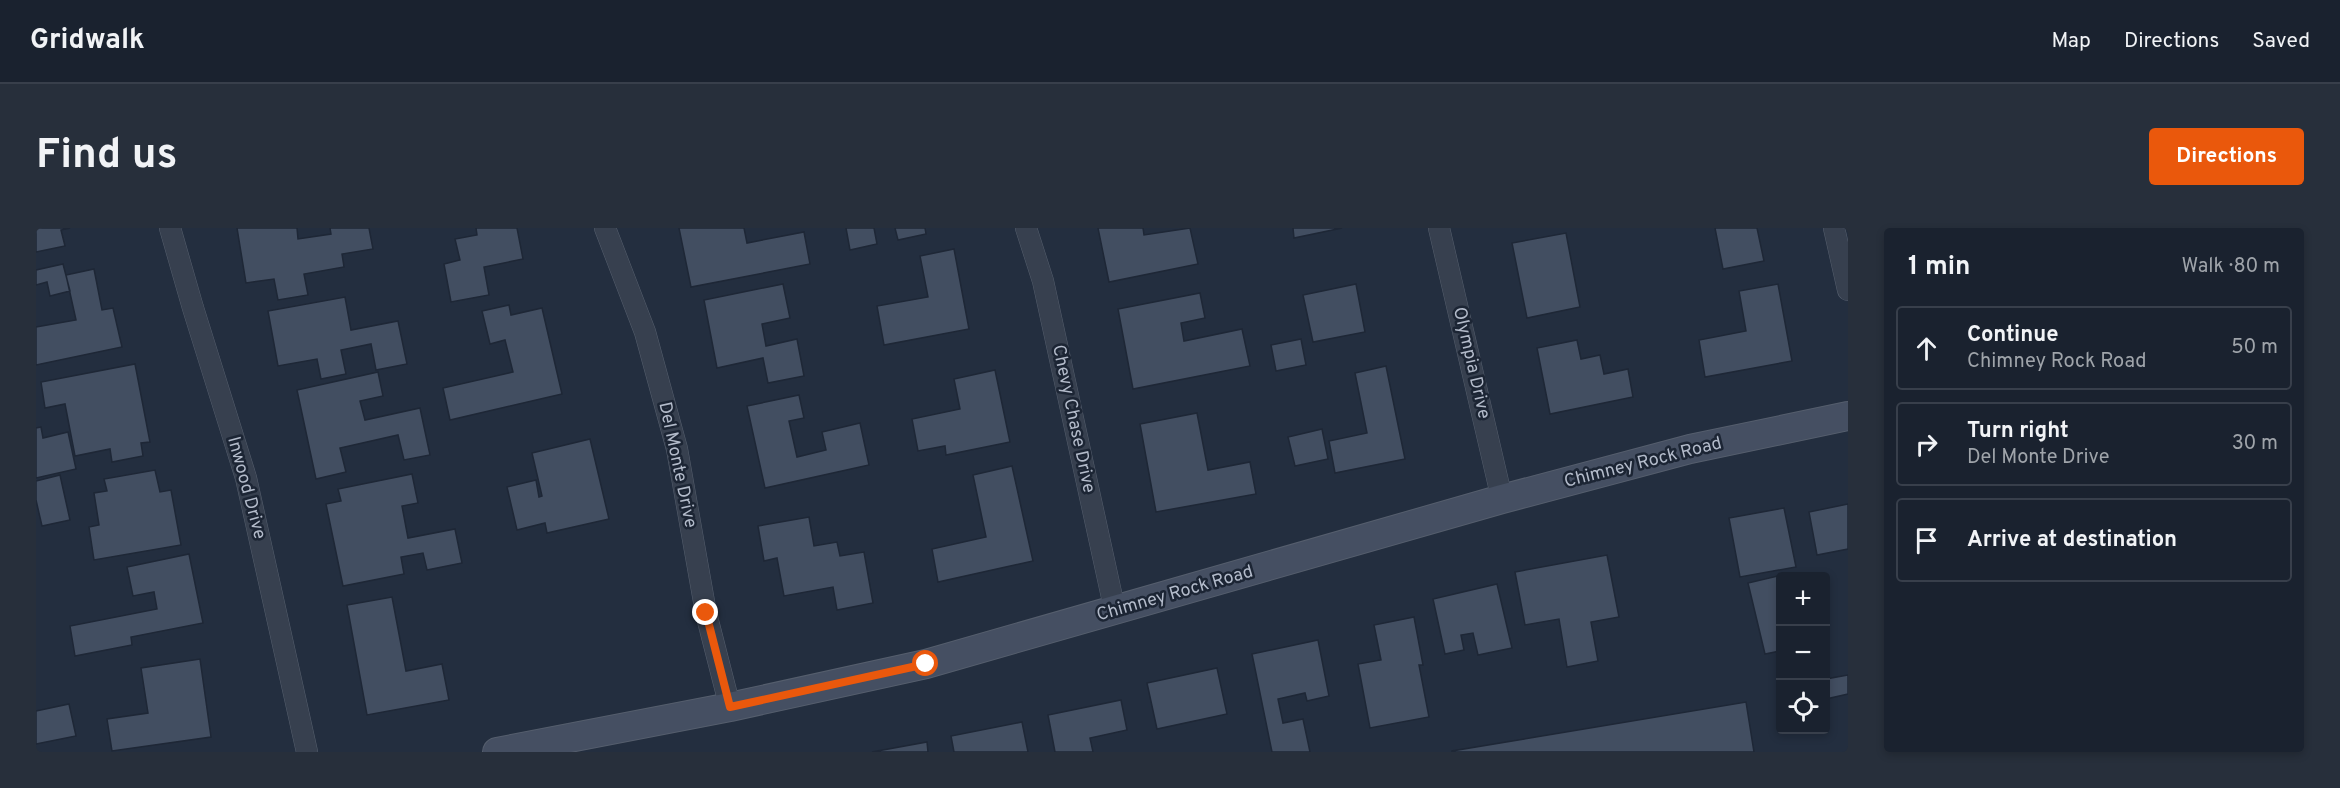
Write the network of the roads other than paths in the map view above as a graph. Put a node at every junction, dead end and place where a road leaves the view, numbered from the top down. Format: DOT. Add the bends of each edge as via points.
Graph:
graph roads {
  1 [pos="170,228"];
  2 [pos="605,228"];
  3 [pos="1026,228"];
  4 [pos="1439,228"];
  5 [pos="1834,228"];
  6 [pos="1848,290"];
  7 [pos="1848,416"];
  8 [pos="1502,499"];
  9 [pos="1115,611"];
  10 [pos="730,707"];
  11 [pos="307,752"];
  12 [pos="497,752"];
  1 -- 11 [label="street, Inwood Drive" via="246,478"];
  2 -- 10 [label="street, Del Monte Drive" via="645,332 677,449 706,613"];
  3 -- 9 [label="street, Chevy Chase Drive" via="1043,281"];
  4 -- 8 [label="street, Olympia Drive"];
  5 -- 6 [label="street"];
  7 -- 8 [label="main road, Chimney Rock Road" via="1690,449"];
  8 -- 9 [label="main road, Chimney Rock Road"];
  9 -- 10 [label="main road, Chimney Rock Road" via="926,664"];
  10 -- 12 [label="main road, Chimney Rock Road"];
}
